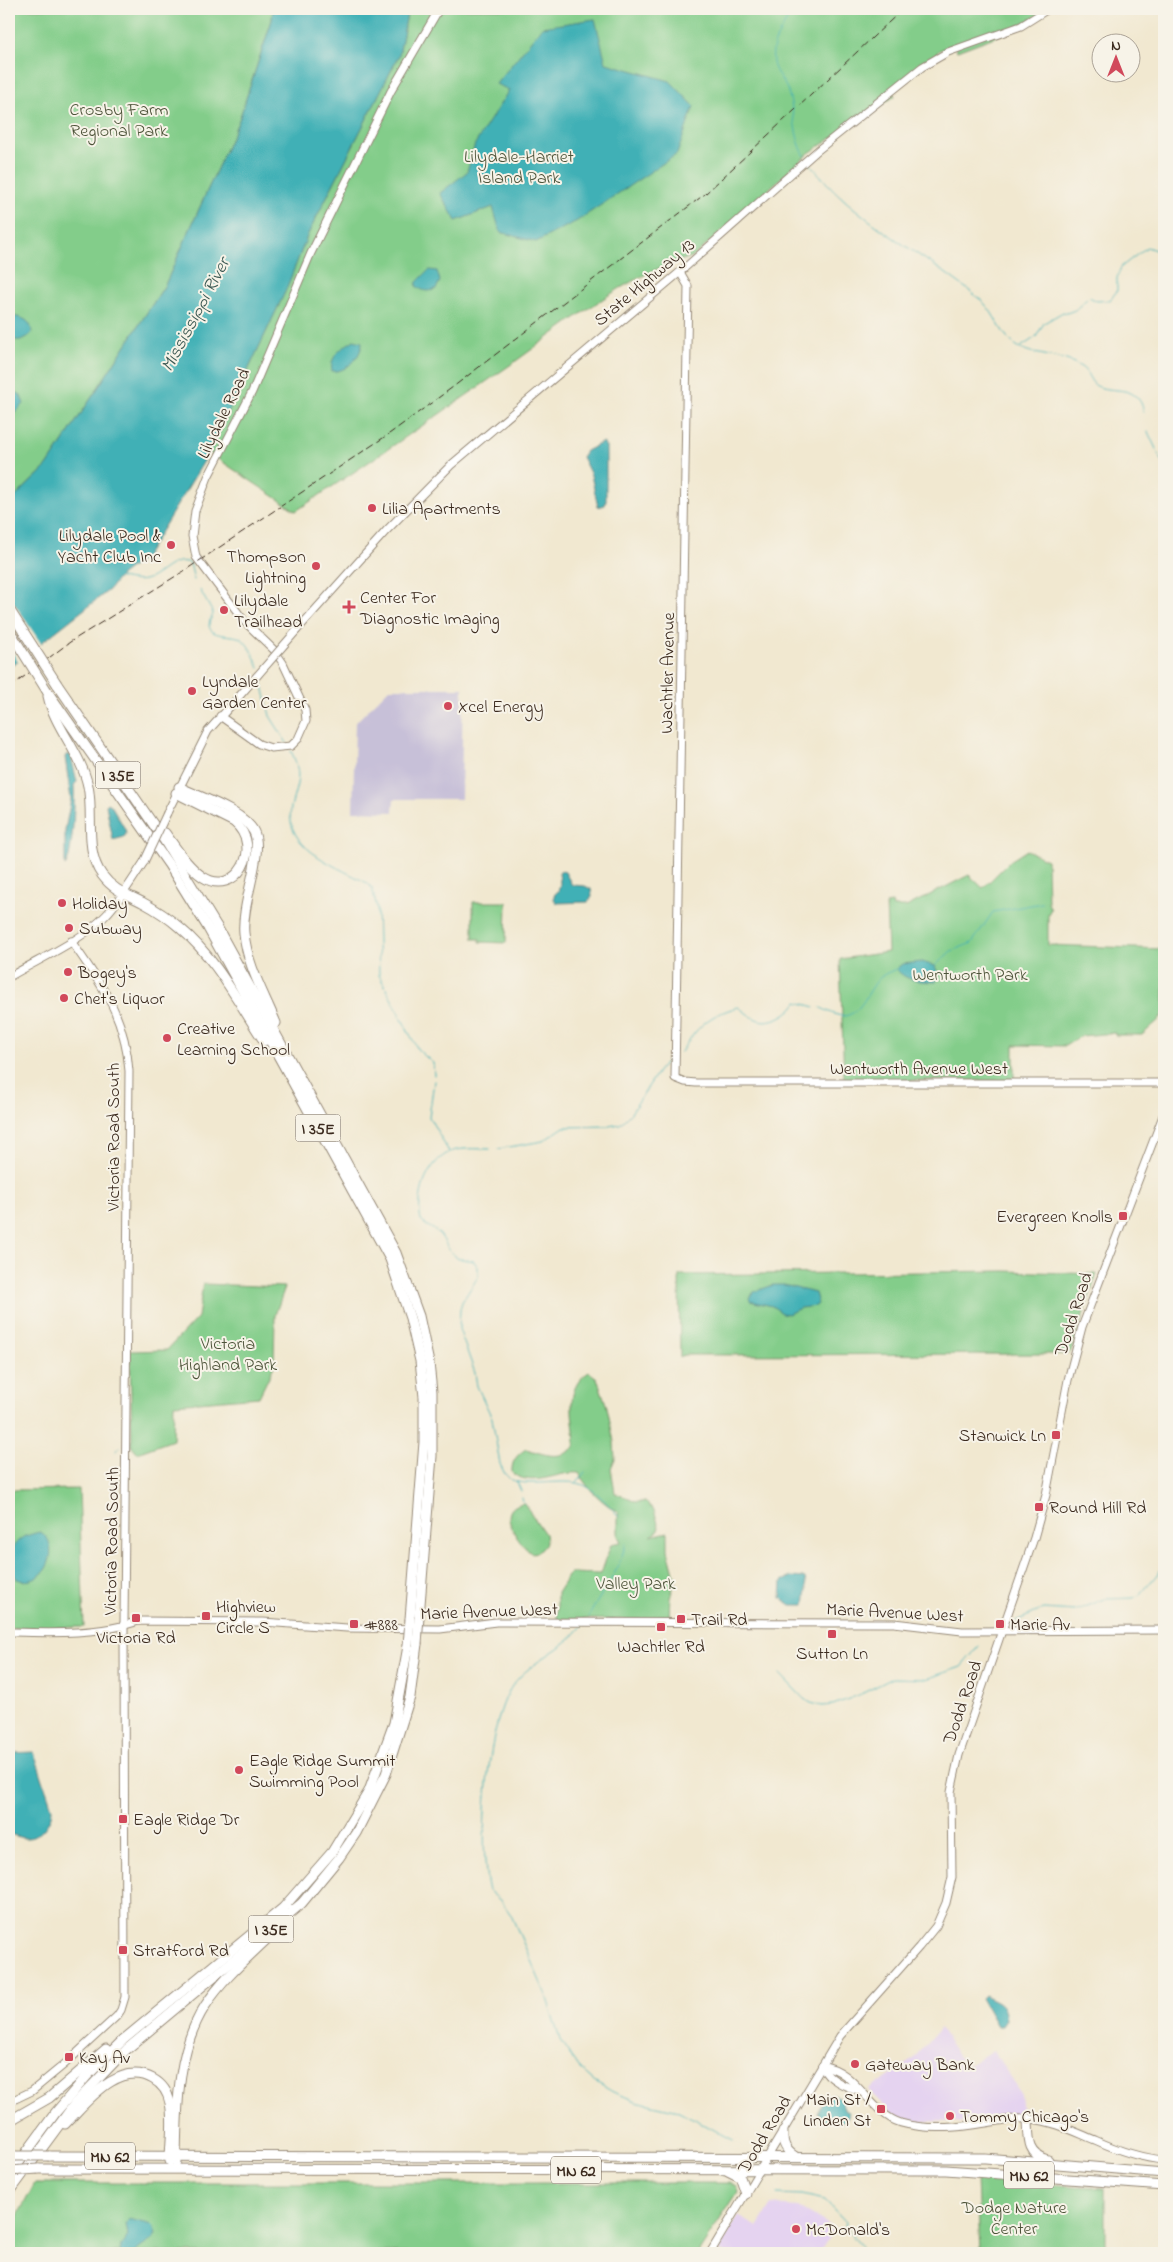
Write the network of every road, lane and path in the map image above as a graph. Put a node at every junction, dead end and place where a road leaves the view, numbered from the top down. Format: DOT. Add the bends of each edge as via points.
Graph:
graph roads {
  1 [pos="439,9"];
  2 [pos="1048,9"];
  3 [pos="680,272"];
  4 [pos="9,609"];
  5 [pos="9,630"];
  6 [pos="59,687"];
  7 [pos="47,690"];
  8 [pos="220,716"];
  9 [pos="178,790"];
  10 [pos="123,894"];
  11 [pos="70,941"];
  12 [pos="9,977"];
  13 [pos="300,1076"];
  14 [pos="675,1078"];
  15 [pos="1164,1083"];
  16 [pos="296,1089"];
  17 [pos="1164,1113"];
  18 [pos="414,1618"];
  19 [pos="124,1626"];
  20 [pos="1164,1630"];
  21 [pos="1002,1631"];
  22 [pos="9,1632"];
  23 [pos="412,1645"];
  24 [pos="302,1903"];
  25 [pos="162,2006"];
  26 [pos="822,2066"];
  27 [pos="9,2102"];
  28 [pos="1028,2118"];
  29 [pos="9,2121"];
  30 [pos="783,2132"];
  31 [pos="9,2156"];
  32 [pos="35,2156"];
  33 [pos="173,2156"];
  34 [pos="390,2156"];
  35 [pos="424,2156"];
  36 [pos="768,2157"];
  37 [pos="797,2157"];
  38 [pos="1164,2160"];
  39 [pos="1065,2164"];
  40 [pos="336,2169"];
  41 [pos="9,2170"];
  42 [pos="173,2170"];
  43 [pos="289,2170"];
  44 [pos="726,2170"];
  45 [pos="761,2170"];
  46 [pos="1164,2173"];
  47 [pos="9,2176"];
  48 [pos="1164,2186"];
  49 [pos="9,2194"];
  50 [pos="746,2194"];
  51 [pos="710,2253"];
  1 -- 8 [label="street, Lilydale Road" via="391,91 315,245 252,392 203,488 195,511 193,548 200,563 218,589 283,663 305,710 306,721 291,746 271,748 259,744"];
  2 -- 3 [label="street, State Highway 13" via="1021,26 948,52 922,67 843,130"];
  3 -- 8 [label="street, State Highway 13, bridge" via="451,465 386,531"];
  3 -- 14 [label="street, Wachtler Avenue" via="688,286"];
  4 -- 6 [label="highway, I 35E, bridge"];
  5 -- 7 [label="highway, I 35E, bridge"];
  6 -- 9 [label="highway" via="78,708 193,869 210,880 225,881 245,863 248,848 245,834 234,822"];
  6 -- 13 [label="highway, I 35E" via="176,859"];
  7 -- 10 [label="highway" via="50,706 73,747 87,782 96,864 106,880"];
  7 -- 16 [label="highway, I 35E" via="169,865 208,928"];
  8 -- 9 [label="street, State Highway 13"];
  9 -- 10 [label="street, State Highway 13, bridge" via="144,862"];
  9 -- 13 [label="highway" via="236,814 253,831 257,843 256,856 244,913 247,951"];
  10 -- 11 [label="street, State Highway 13" via="105,916"];
  10 -- 16 [label="highway" via="167,918 202,949"];
  11 -- 12 [label="street, State Highway 13"];
  11 -- 19 [label="street, Victoria Road South" via="112,1004 127,1048"];
  13 -- 18 [label="highway, I 35E" via="396,1253 419,1316 429,1363 432,1456"];
  14 -- 15 [label="street, Wentworth Avenue West" via="696,1083"];
  16 -- 18 [label="highway, I 35E" via="390,1260 410,1318 420,1361 424,1442"];
  17 -- 21 [label="street, Dodd Road" via="1082,1327 1068,1380 1046,1495"];
  18 -- 23 [label="highway, I 35E, bridge"];
  19 -- 21 [label="street, Marie Avenue West" via="138,1621 440,1629 496,1622 877,1623 962,1631"];
  19 -- 22 [label="street, Marie Avenue West" via="62,1633"];
  19 -- 27 [label="street, Victoria Road South" via="125,1997 117,2016 66,2063 32,2091"];
  20 -- 21 [label="street, Marie Avenue West"];
  21 -- 26 [label="street, Dodd Road" via="959,1755 953,1782 952,1877 946,1903 936,1926 861,2010"];
  23 -- 24 [label="highway, I 35E" via="410,1697 386,1774 356,1833"];
  23 -- 25 [label="highway, I 35E" via="394,1723 369,1792 332,1852 283,1908"];
  24 -- 32 [label="highway, I 35E" via="127,2049 76,2102"];
  24 -- 33 [label="highway" via="230,1974 205,2006 194,2028 179,2081"];
  25 -- 29 [label="highway" via="49,2098"];
  25 -- 47 [label="highway, I 35E" via="87,2076"];
  26 -- 28 [label="street" via="830,2066 856,2084 898,2122 972,2126 1007,2118"];
  26 -- 30 [label="street, Dodd Road"];
  28 -- 38 [label="street" via="1045,2120 1129,2153"];
  28 -- 39 [label="highway" via="1028,2142 1035,2155"];
  30 -- 36 [label="street, Dodd Road"];
  30 -- 37 [label="highway" via="786,2149"];
  31 -- 33 [label="highway, MN 62, bridge"];
  32 -- 33 [label="highway" via="102,2088 136,2073 156,2080 168,2096"];
  32 -- 49 [label="highway, I 35E"];
  33 -- 34 [label="highway, MN 62"];
  33 -- 42 [label="highway"];
  34 -- 35 [label="highway, MN 62"];
  34 -- 43 [label="highway" via="296,2161 290,2163"];
  35 -- 36 [label="highway, MN 62"];
  35 -- 40 [label="highway" via="418,2166"];
  36 -- 37 [label="highway, MN 62"];
  36 -- 45 [label="street, Dodd Road"];
  37 -- 39 [label="highway, MN 62" via="965,2158"];
  39 -- 46 [label="highway, MN 62"];
  40 -- 43 [label="highway, MN 62"];
  40 -- 44 [label="highway, MN 62"];
  41 -- 42 [label="highway, MN 62, bridge"];
  42 -- 43 [label="highway, MN 62"];
  44 -- 45 [label="highway, MN 62"];
  44 -- 50 [label="highway" via="740,2177"];
  45 -- 48 [label="highway, MN 62" via="947,2170"];
  45 -- 50 [label="street, Dodd Road"];
  50 -- 51 [label="street, Dodd Road"];
}
